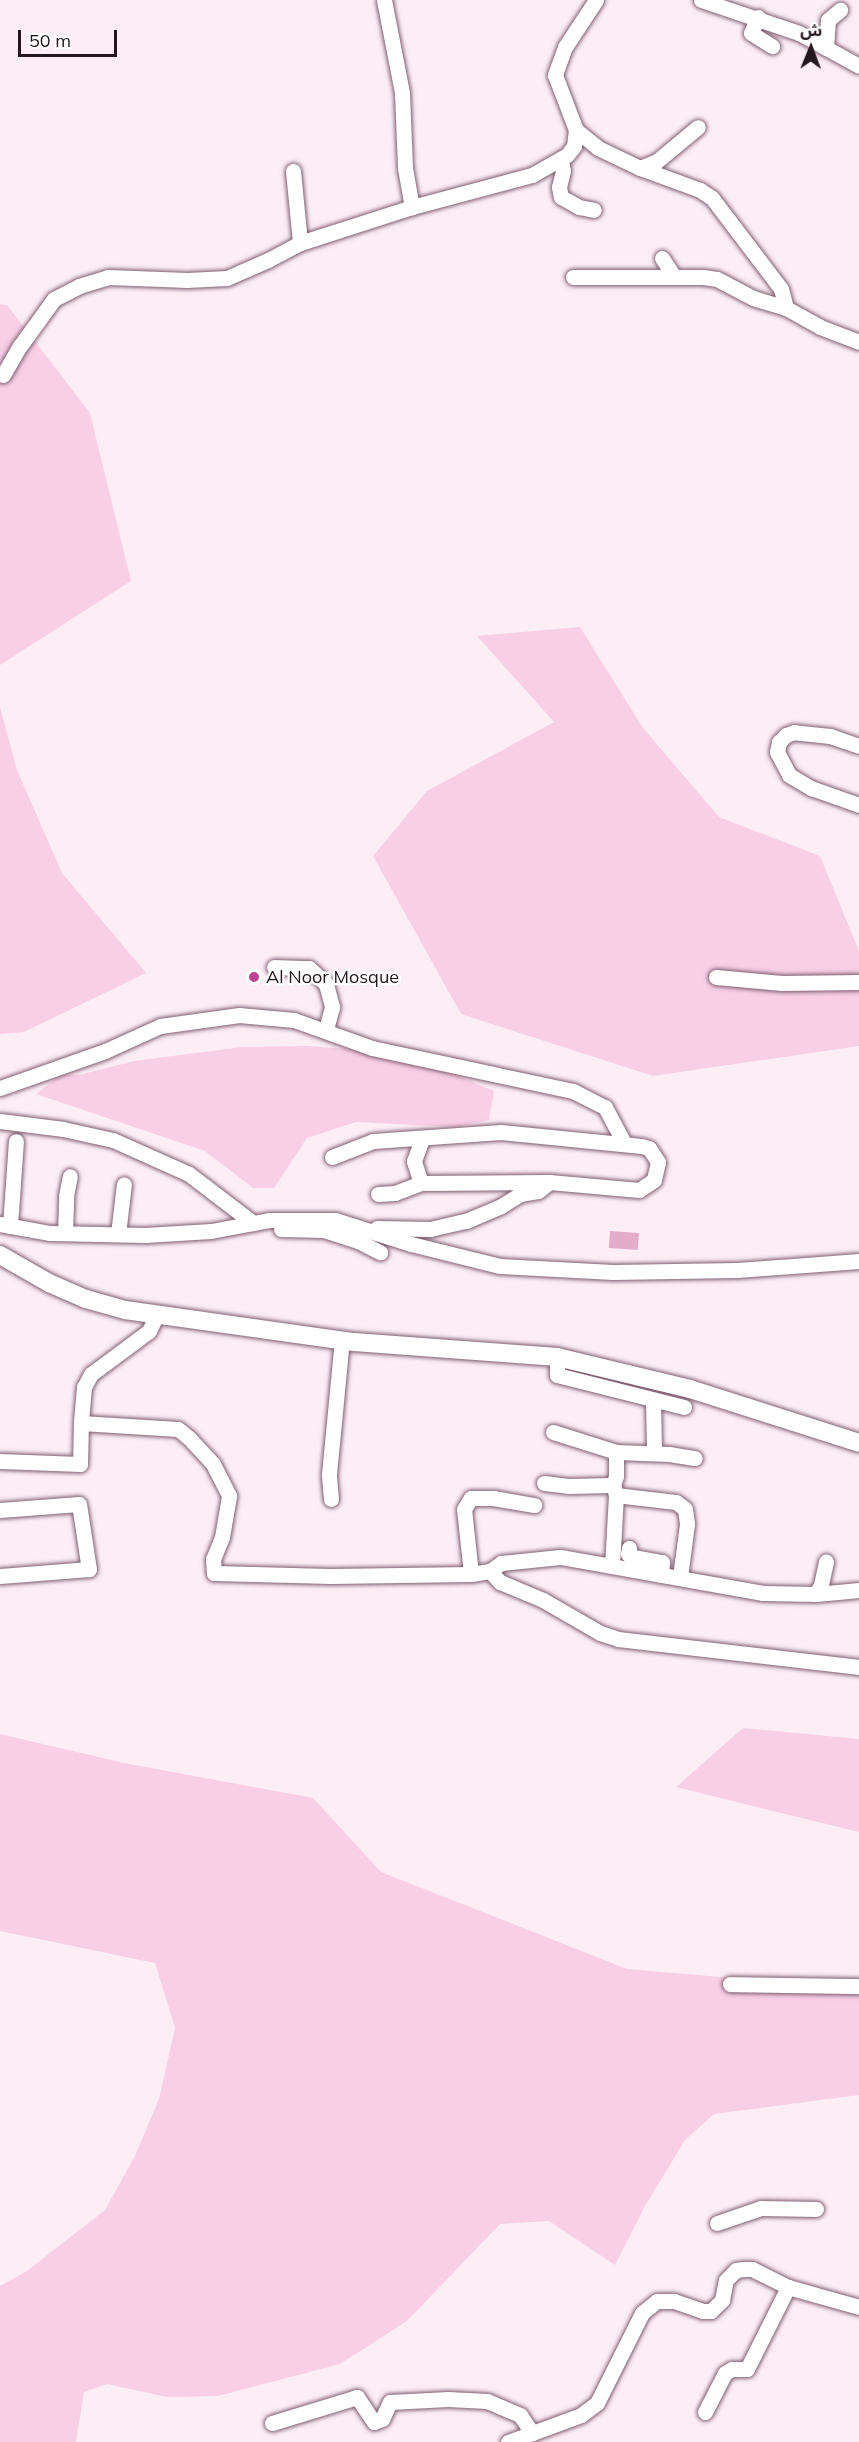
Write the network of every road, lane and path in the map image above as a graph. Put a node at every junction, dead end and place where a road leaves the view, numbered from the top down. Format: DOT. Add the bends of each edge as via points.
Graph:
graph roads {
  1 [pos="384,0"];
  2 [pos="596,0"];
  3 [pos="701,0"];
  4 [pos="840,10"];
  5 [pos="758,17"];
  6 [pos="771,46"];
  7 [pos="826,48"];
  8 [pos="859,66"];
  9 [pos="698,127"];
  10 [pos="576,130"];
  11 [pos="561,159"];
  12 [pos="640,168"];
  13 [pos="293,171"];
  14 [pos="412,207"];
  15 [pos="594,210"];
  16 [pos="300,243"];
  17 [pos="662,258"];
  18 [pos="673,275"];
  19 [pos="573,278"];
  20 [pos="786,308"];
  21 [pos="859,342"];
  22 [pos="3,375"];
  23 [pos="859,746"];
  24 [pos="859,805"];
  25 [pos="274,967"];
  26 [pos="716,977"];
  27 [pos="859,982"];
  28 [pos="326,1030"];
  29 [pos="0,1088"];
  30 [pos="0,1121"];
  31 [pos="422,1138"];
  32 [pos="16,1141"];
  33 [pos="624,1143"];
  34 [pos="332,1157"];
  35 [pos="7,1174"];
  36 [pos="70,1176"];
  37 [pos="549,1182"];
  38 [pos="421,1183"];
  39 [pos="124,1184"];
  40 [pos="378,1194"];
  41 [pos="249,1224"];
  42 [pos="5,1225"];
  43 [pos="367,1228"];
  44 [pos="65,1233"];
  45 [pos="118,1234"];
  46 [pos="380,1252"];
  47 [pos="0,1255"];
  48 [pos="859,1261"];
  49 [pos="156,1316"];
  50 [pos="342,1340"];
  51 [pos="558,1357"];
  52 [pos="653,1400"];
  53 [pos="684,1407"];
  54 [pos="81,1423"];
  55 [pos="553,1432"];
  56 [pos="859,1443"];
  57 [pos="654,1449"];
  58 [pos="616,1452"];
  59 [pos="695,1458"];
  60 [pos="0,1461"];
  61 [pos="544,1483"];
  62 [pos="614,1490"];
  63 [pos="331,1499"];
  64 [pos="534,1505"];
  65 [pos="0,1510"];
  66 [pos="629,1548"];
  67 [pos="826,1562"];
  68 [pos="612,1566"];
  69 [pos="490,1570"];
  70 [pos="471,1574"];
  71 [pos="662,1575"];
  72 [pos="0,1576"];
  73 [pos="680,1577"];
  74 [pos="859,1590"];
  75 [pos="816,1594"];
  76 [pos="859,1667"];
  77 [pos="730,1984"];
  78 [pos="859,1986"];
  79 [pos="816,2209"];
  80 [pos="717,2223"];
  81 [pos="788,2287"];
  82 [pos="859,2307"];
  83 [pos="705,2412"];
  84 [pos="272,2423"];
  85 [pos="532,2433"];
  86 [pos="508,2442"];
  1 -- 14 [label="street" via="402,93 405,168"];
  2 -- 10 [label="street" via="565,47 555,75"];
  3 -- 5 [label="street"];
  4 -- 7 [label="street" via="828,20"];
  5 -- 6 [label="street" via="752,33"];
  5 -- 7 [label="street"];
  7 -- 8 [label="street"];
  9 -- 12 [label="street" via="657,161"];
  10 -- 11 [label="street" via="574,146"];
  10 -- 12 [label="street" via="598,148"];
  11 -- 14 [label="street" via="532,175"];
  11 -- 15 [label="street" via="561,197"];
  12 -- 20 [label="street" via="685,183 712,198 781,290"];
  13 -- 16 [label="street"];
  14 -- 16 [label="street"];
  16 -- 22 [label="street" via="227,278 108,277 79,286 54,299"];
  17 -- 18 [label="street"];
  18 -- 19 [label="street"];
  18 -- 20 [label="street" via="717,279 753,298"];
  20 -- 21 [label="street"];
  23 -- 24 [label="street" via="830,736 794,732 779,742 777,752 789,775 811,788"];
  25 -- 28 [label="street" via="309,968 326,984 332,1007"];
  26 -- 27 [label="street" via="782,983"];
  28 -- 29 [label="street" via="294,1020 239,1015 160,1026 105,1051"];
  28 -- 33 [label="street" via="372,1048 573,1091 605,1107"];
  30 -- 41 [label="street" via="113,1140 189,1174"];
  31 -- 33 [label="street" via="501,1132"];
  31 -- 34 [label="street" via="373,1141"];
  31 -- 38 [label="street" via="414,1161"];
  32 -- 35 [label="street"];
  33 -- 37 [label="street" via="649,1148 655,1155 657,1171 648,1186 639,1190"];
  35 -- 42 [label="street"];
  36 -- 44 [label="street"];
  37 -- 38 [label="street"];
  37 -- 43 [label="street" via="538,1191 520,1194 466,1221 430,1229"];
  38 -- 40 [label="street" via="395,1193"];
  39 -- 45 [label="street"];
  41 -- 43 [label="street" via="270,1220 335,1220"];
  41 -- 45 [label="street" via="190,1233"];
  41 -- 46 [label="street" via="265,1229 324,1230 358,1240"];
  42 -- 44 [label="street"];
  43 -- 48 [label="street" via="411,1244 500,1266 670,1272"];
  44 -- 45 [label="street"];
  47 -- 49 [label="main road" via="86,1299"];
  49 -- 50 [label="main road"];
  49 -- 54 [label="street" via="148,1331 91,1374 84,1387"];
  50 -- 51 [label="main road"];
  50 -- 63 [label="street" via="329,1474"];
  51 -- 52 [label="street" via="557,1375"];
  51 -- 56 [label="main road" via="690,1389"];
  52 -- 53 [label="street"];
  52 -- 57 [label="street"];
  54 -- 60 [label="street" via="80,1464"];
  54 -- 70 [label="street" via="178,1430 213,1464 229,1496 222,1537 213,1559 214,1573"];
  55 -- 58 [label="street"];
  58 -- 59 [label="street"];
  58 -- 62 [label="street"];
  61 -- 62 [label="street"];
  62 -- 68 [label="street"];
  62 -- 73 [label="street" via="676,1502 685,1509 687,1524"];
  64 -- 70 [label="street" via="471,1498 464,1509"];
  65 -- 72 [label="street" via="79,1504 89,1569"];
  66 -- 71 [label="street" via="628,1554 633,1557 662,1562"];
  67 -- 75 [label="street"];
  68 -- 69 [label="street" via="541,1557 501,1563"];
  68 -- 71 [label="street"];
  69 -- 70 [label="street"];
  69 -- 76 [label="street" via="500,1582 618,1639"];
  71 -- 73 [label="street"];
  73 -- 75 [label="street" via="763,1593"];
  74 -- 75 [label="street"];
  77 -- 78 [label="street"];
  79 -- 80 [label="street" via="760,2208"];
  81 -- 82 [label="street"];
  81 -- 83 [label="street" via="747,2369 725,2373"];
  81 -- 85 [label="street" via="752,2269 744,2269 736,2270 726,2280 722,2300 711,2311 674,2301 657,2301 642,2313 597,2403 581,2415"];
  84 -- 85 [label="street" via="357,2397 374,2422 382,2419 390,2402 448,2399 487,2401 520,2415"];
  85 -- 86 [label="street"];
}
